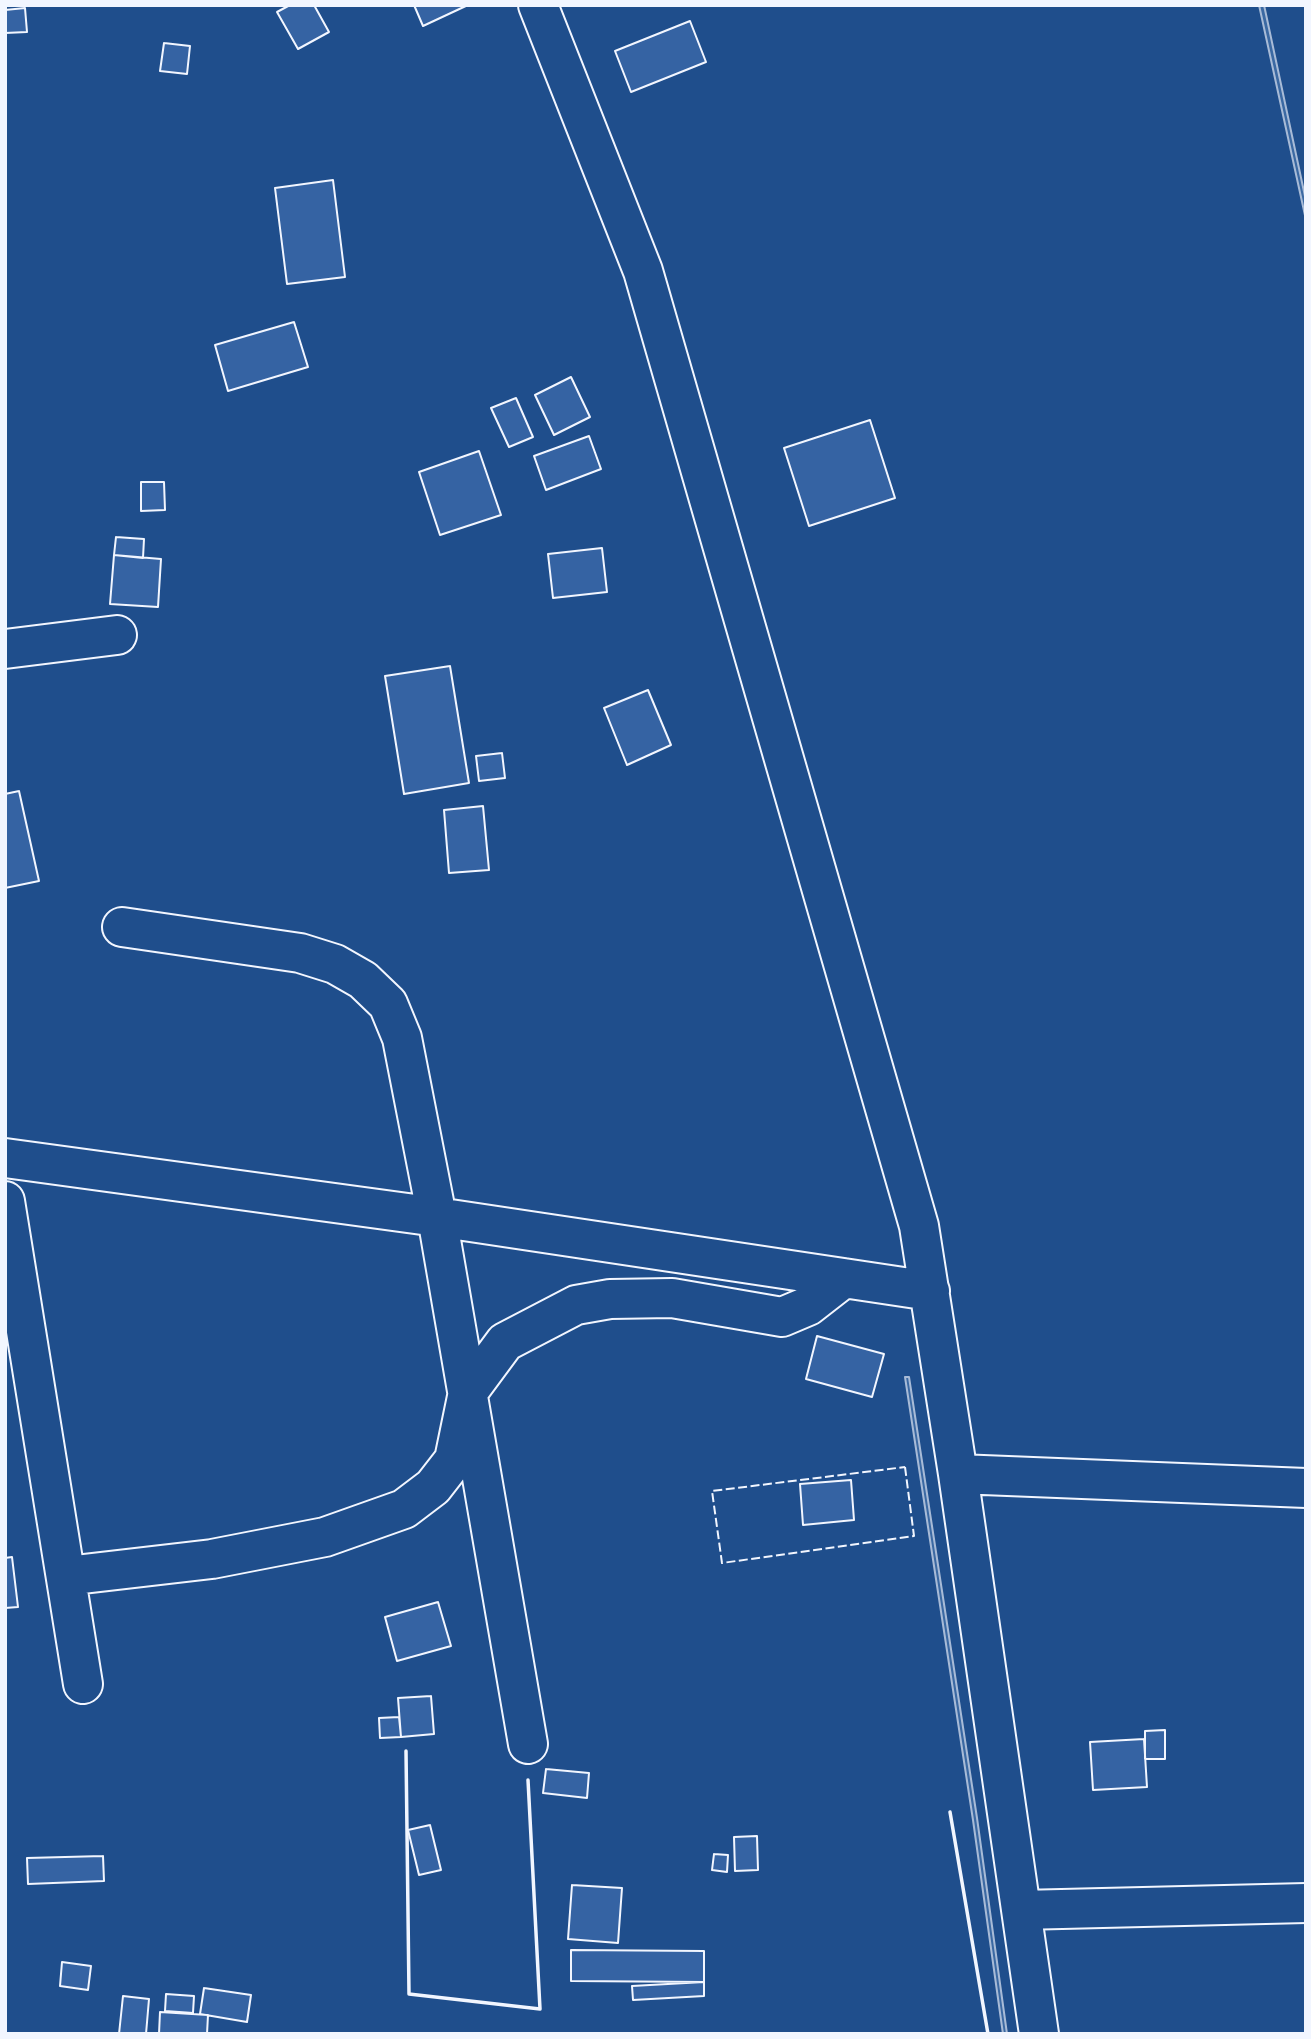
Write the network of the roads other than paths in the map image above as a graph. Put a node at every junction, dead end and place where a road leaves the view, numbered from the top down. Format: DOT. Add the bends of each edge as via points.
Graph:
graph roads {
  1 [pos="538,5"];
  2 [pos="117,635"];
  3 [pos="5,649"];
  4 [pos="122,927"];
  5 [pos="5,1158"];
  6 [pos="5,1200"];
  7 [pos="437,1217"];
  8 [pos="844,1278"];
  9 [pos="930,1291"];
  10 [pos="468,1392"];
  11 [pos="958,1474"];
  12 [pos="1306,1488"];
  13 [pos="66,1576"];
  14 [pos="83,1684"];
  15 [pos="528,1744"];
  16 [pos="1306,1903"];
  17 [pos="1021,1910"];
  18 [pos="1039,2034"];
  1 -- 9 [label="street" via="643,271 919,1226"];
  2 -- 3 [label="street"];
  4 -- 7 [label="street" via="300,953 335,964 363,980 388,1004 402,1038"];
  5 -- 7 [label="street"];
  6 -- 13 [label="street"];
  7 -- 8 [label="street"];
  7 -- 10 [label="street"];
  8 -- 9 [label="street"];
  8 -- 10 [label="street" via="808,1306 782,1317 672,1298 576,1305 505,1342"];
  9 -- 11 [label="street"];
  10 -- 13 [label="street" via="454,1460 433,1487 404,1508 325,1537 212,1559"];
  10 -- 15 [label="street"];
  11 -- 12 [label="street"];
  11 -- 17 [label="street"];
  13 -- 14 [label="street"];
  16 -- 17 [label="street"];
  17 -- 18 [label="street"];
}
